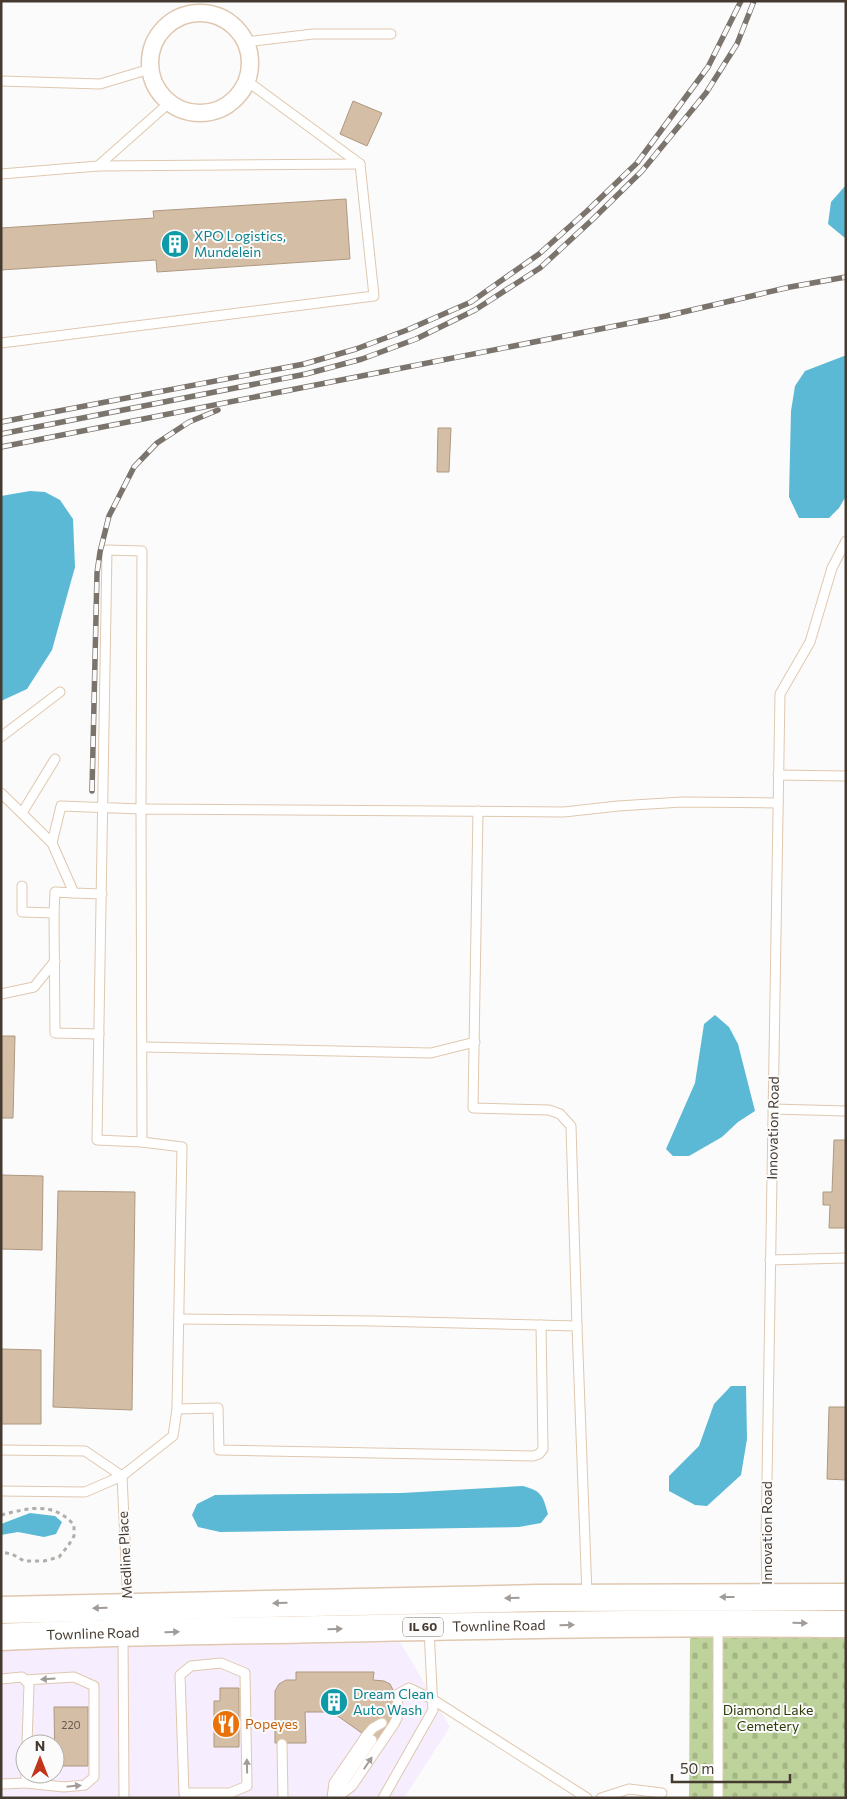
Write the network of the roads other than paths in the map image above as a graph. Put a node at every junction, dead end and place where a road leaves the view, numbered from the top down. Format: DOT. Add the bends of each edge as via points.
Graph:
graph roads {
  1 [pos="200,6"];
  2 [pos="392,34"];
  3 [pos="246,42"];
  4 [pos="150,69"];
  5 [pos="1,81"];
  6 [pos="247,81"];
  7 [pos="169,102"];
  8 [pos="360,164"];
  9 [pos="98,166"];
  10 [pos="1,174"];
  11 [pos="1,343"];
  12 [pos="846,541"];
  13 [pos="60,692"];
  14 [pos="1,737"];
  15 [pos="55,759"];
  16 [pos="778,775"];
  17 [pos="846,776"];
  18 [pos="1,793"];
  19 [pos="778,804"];
  20 [pos="103,808"];
  21 [pos="141,809"];
  22 [pos="478,811"];
  23 [pos="22,813"];
  24 [pos="52,843"];
  25 [pos="22,886"];
  26 [pos="74,893"];
  27 [pos="102,894"];
  28 [pos="54,913"];
  29 [pos="55,961"];
  30 [pos="1,994"];
  31 [pos="99,1034"];
  32 [pos="475,1042"];
  33 [pos="143,1048"];
  34 [pos="773,1110"];
  35 [pos="846,1111"];
  36 [pos="142,1142"];
  37 [pos="846,1258"];
  38 [pos="770,1260"];
  39 [pos="179,1320"];
  40 [pos="541,1325"];
  41 [pos="577,1326"];
  42 [pos="177,1409"];
  43 [pos="1,1450"];
  44 [pos="122,1476"];
  45 [pos="1,1490"];
  46 [pos="846,1597"];
  47 [pos="587,1598"];
  48 [pos="1,1610"];
  49 [pos="767,1610"];
  50 [pos="428,1614"];
  51 [pos="126,1620"];
  52 [pos="718,1623"];
  53 [pos="846,1624"];
  54 [pos="1,1637"];
  55 [pos="1,1678"];
  56 [pos="25,1680"];
  57 [pos="432,1699"];
  58 [pos="382,1723"];
  59 [pos="27,1734"];
  60 [pos="372,1740"];
  61 [pos="282,1744"];
  62 [pos="15,1781"];
  63 [pos="1,1784"];
  64 [pos="50,1784"];
  65 [pos="662,1793"];
  66 [pos="185,1796"];
  67 [pos="124,1798"];
  68 [pos="283,1798"];
  69 [pos="334,1798"];
  70 [pos="384,1798"];
  71 [pos="587,1798"];
  72 [pos="601,1798"];
  73 [pos="718,1798"];
  1 -- 3 [label="street" via="234,25"];
  1 -- 4 [label="street" via="161,32 153,45"];
  2 -- 3 [label="lane" via="313,34"];
  3 -- 6 [label="street" via="250,55"];
  4 -- 5 [label="lane" via="100,84"];
  4 -- 7 [label="street" via="159,92"];
  6 -- 7 [label="street" via="234,100 214,111 184,110"];
  6 -- 8 [label="lane"];
  7 -- 9 [label="lane"];
  8 -- 9 [label="lane"];
  8 -- 11 [label="lane" via="374,296"];
  9 -- 10 [label="lane"];
  12 -- 16 [label="lane, Innovation Road" via="832,568 810,642 780,694"];
  13 -- 14 [label="lane"];
  15 -- 23 [label="lane"];
  16 -- 17 [label="lane"];
  16 -- 19 [label="lane, Innovation Road"];
  18 -- 23 [label="lane"];
  19 -- 22 [label="lane" via="682,802 564,812"];
  19 -- 34 [label="lane, Innovation Road"];
  20 -- 21 [label="lane"];
  20 -- 21 [label="lane" via="107,550 142,551"];
  20 -- 24 [label="lane" via="62,806"];
  20 -- 27 [label="lane"];
  21 -- 22 [label="lane"];
  21 -- 33 [label="lane"];
  22 -- 32 [label="lane"];
  23 -- 24 [label="lane"];
  24 -- 26 [label="lane"];
  25 -- 28 [label="lane" via="22,912"];
  26 -- 27 [label="lane"];
  26 -- 28 [label="lane" via="55,892"];
  27 -- 31 [label="lane"];
  28 -- 29 [label="lane"];
  29 -- 30 [label="lane" via="34,987"];
  29 -- 31 [label="lane" via="55,1033"];
  31 -- 36 [label="lane" via="97,1140"];
  32 -- 33 [label="lane" via="430,1053"];
  32 -- 41 [label="lane" via="473,1108 552,1110 571,1126"];
  33 -- 36 [label="lane"];
  34 -- 35 [label="lane"];
  34 -- 38 [label="lane, Innovation Road"];
  36 -- 39 [label="lane" via="182,1147"];
  37 -- 38 [label="lane"];
  38 -- 49 [label="lane, Innovation Road"];
  39 -- 40 [label="lane"];
  39 -- 42 [label="lane"];
  40 -- 41 [label="lane"];
  40 -- 42 [label="lane" via="543,1449 532,1456 219,1450 218,1408"];
  41 -- 47 [label="lane"];
  42 -- 44 [label="lane" via="173,1436"];
  43 -- 44 [label="lane" via="85,1451"];
  44 -- 45 [label="lane" via="85,1492"];
  44 -- 51 [label="lane, Medline Place"];
  46 -- 49 [label="main road, Townline Road / IL 60"];
  49 -- 47 [label="main road, Townline Road / IL 60, one-way"];
  47 -- 50 [label="main road, Townline Road / IL 60, one-way"];
  51 -- 48 [label="main road, Townline Road / IL 60, one-way"];
  49 -- 52 [label="main road, Townline Road / IL 60"];
  49 -- 53 [label="main road, Townline Road / IL 60, one-way"];
  50 -- 51 [label="main road, Townline Road / IL 60"];
  50 -- 52 [label="main road, Townline Road / IL 60, one-way"];
  50 -- 57 [label="lane"];
  51 -- 54 [label="main road, Townline Road / IL 60"];
  51 -- 67 [label="lane, Medline Place"];
  52 -- 73 [label="lane"];
  55 -- 56 [label="lane" via="22,1677"];
  56 -- 59 [label="lane" via="29,1684"];
  64 -- 56 [label="lane, one-way" via="64,1787 85,1785 94,1777 94,1686 74,1677"];
  69 -- 57 [label="lane, one-way" via="352,1786 394,1724 398,1694 409,1688"];
  57 -- 70 [label="lane" via="433,1710"];
  57 -- 71 [label="lane"];
  58 -- 69 [label="lane" via="366,1736 334,1783"];
  60 -- 69 [label="lane"];
  61 -- 68 [label="lane"];
  62 -- 63 [label="lane"];
  65 -- 72 [label="lane" via="629,1790"];
  66 -- 66 [label="lane, one-way" via="230,1793 247,1786 245,1672 221,1663 191,1666 180,1675"];
}
